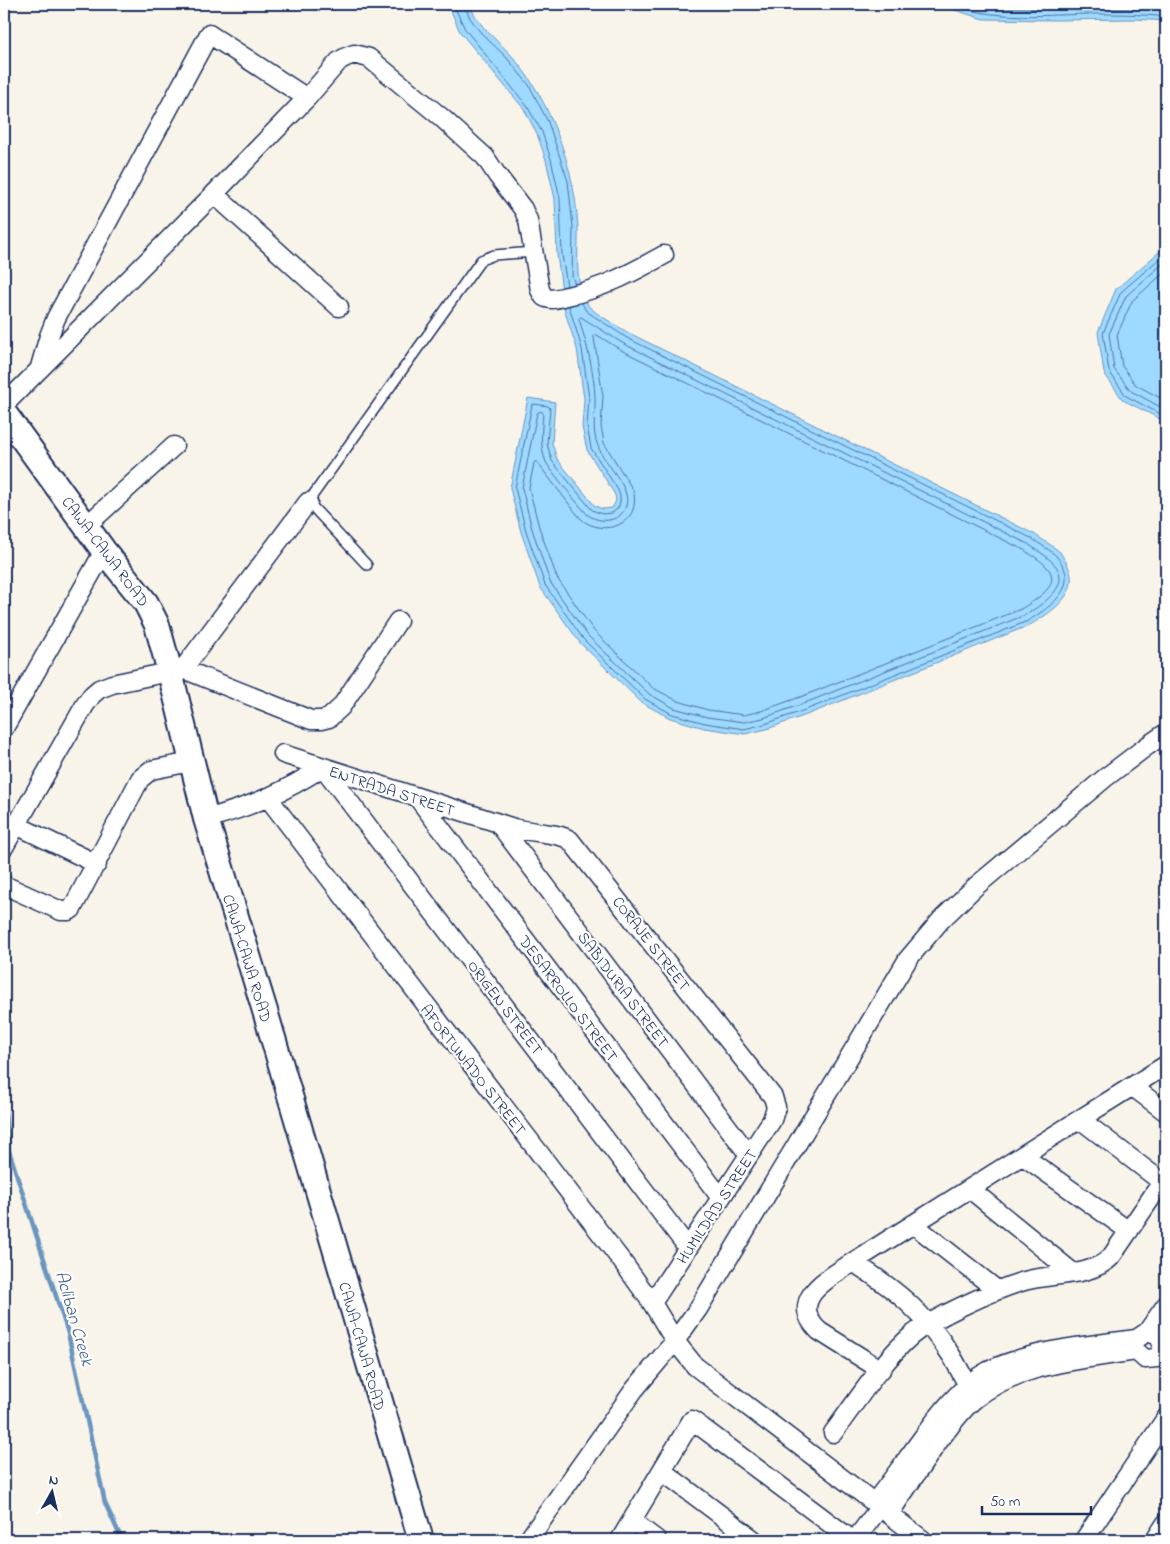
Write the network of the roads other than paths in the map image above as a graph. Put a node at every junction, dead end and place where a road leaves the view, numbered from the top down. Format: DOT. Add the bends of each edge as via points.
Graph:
graph roads {
  1 [pos="307,98"];
  2 [pos="214,194"];
  3 [pos="534,252"];
  4 [pos="664,255"];
  5 [pos="339,307"];
  6 [pos="39,370"];
  7 [pos="4,405"];
  8 [pos="4,413"];
  9 [pos="174,446"];
  10 [pos="308,502"];
  11 [pos="86,526"];
  12 [pos="104,551"];
  13 [pos="367,565"];
  14 [pos="398,621"];
  15 [pos="176,670"];
  16 [pos="4,728"];
  17 [pos="1166,733"];
  18 [pos="283,754"];
  19 [pos="192,762"];
  20 [pos="323,767"];
  21 [pos="269,798"];
  22 [pos="417,798"];
  23 [pos="206,819"];
  24 [pos="499,824"];
  25 [pos="16,825"];
  26 [pos="4,847"];
  27 [pos="96,864"];
  28 [pos="4,885"];
  29 [pos="1166,1065"];
  30 [pos="1133,1087"];
  31 [pos="776,1107"];
  32 [pos="1166,1112"];
  33 [pos="1081,1120"];
  34 [pos="749,1155"];
  35 [pos="1023,1156"];
  36 [pos="1164,1184"];
  37 [pos="970,1189"];
  38 [pos="721,1198"];
  39 [pos="913,1224"];
  40 [pos="1129,1231"];
  41 [pos="688,1248"];
  42 [pos="854,1262"];
  43 [pos="1072,1272"];
  44 [pos="997,1290"];
  45 [pos="652,1303"];
  46 [pos="1166,1305"];
  47 [pos="928,1324"];
  48 [pos="675,1341"];
  49 [pos="881,1370"];
  50 [pos="972,1392"];
  51 [pos="1166,1418"];
  52 [pos="834,1433"];
  53 [pos="662,1471"];
  54 [pos="881,1508"];
  55 [pos="632,1521"];
  56 [pos="1166,1523"];
  57 [pos="421,1540"];
  58 [pos="528,1540"];
  59 [pos="620,1540"];
  60 [pos="657,1540"];
  61 [pos="754,1540"];
  62 [pos="853,1540"];
  63 [pos="923,1540"];
  64 [pos="1084,1540"];
  65 [pos="1155,1540"];
  1 -- 2 [label="street"];
  1 -- 3 [label="street" via="339,61 354,54 369,58 485,157 523,209"];
  1 -- 6 [label="street" via="209,34 56,318"];
  2 -- 5 [label="street"];
  2 -- 6 [label="street"];
  3 -- 4 [label="street" via="541,294 548,299 586,292"];
  3 -- 10 [label="lane" via="489,256 481,260"];
  6 -- 7 [label="street"];
  8 -- 11 [label="street, CAWA-CAWA ROAD"];
  9 -- 11 [label="street"];
  10 -- 13 [label="lane"];
  10 -- 15 [label="street"];
  11 -- 12 [label="street, CAWA-CAWA ROAD"];
  12 -- 15 [label="street, CAWA-CAWA ROAD" via="146,603"];
  12 -- 16 [label="street"];
  14 -- 15 [label="street" via="341,707 329,718 321,720 311,720"];
  15 -- 19 [label="street, CAWA-CAWA ROAD"];
  15 -- 25 [label="street" via="99,688"];
  17 -- 48 [label="street" via="1105,778 975,887 908,959 698,1309"];
  18 -- 20 [label="street"];
  19 -- 23 [label="street, CAWA-CAWA ROAD"];
  19 -- 27 [label="street" via="151,770 140,779"];
  20 -- 21 [label="street, ENTRADA STREET"];
  20 -- 22 [label="street, ENTRADA STREET"];
  20 -- 41 [label="street, ORIGEN STREET"];
  21 -- 23 [label="street, ENTRADA STREET"];
  21 -- 45 [label="street, AFORTUNADO STREET"];
  22 -- 24 [label="street, ENTRADA STREET"];
  22 -- 38 [label="street, DESARROLLO STREET"];
  23 -- 57 [label="street, CAWA-CAWA ROAD"];
  24 -- 31 [label="street, CORAJE STREET" via="570,840 773,1097"];
  24 -- 34 [label="street, SABIDURIA STREET"];
  25 -- 26 [label="street"];
  25 -- 27 [label="street"];
  27 -- 28 [label="street" via="75,906 69,911 61,911"];
  29 -- 30 [label="street"];
  30 -- 32 [label="street"];
  30 -- 33 [label="street"];
  31 -- 34 [label="street, HUMILDAD STREET" via="772,1120"];
  33 -- 35 [label="street"];
  33 -- 36 [label="street"];
  34 -- 38 [label="street, HUMILDAD STREET"];
  35 -- 37 [label="street"];
  35 -- 40 [label="street"];
  36 -- 40 [label="street"];
  37 -- 39 [label="street"];
  37 -- 43 [label="street"];
  38 -- 41 [label="street, HUMILDAD STREET"];
  39 -- 42 [label="street"];
  39 -- 44 [label="street"];
  40 -- 43 [label="street" via="1104,1264"];
  41 -- 45 [label="street, HUMILDAD STREET"];
  42 -- 47 [label="street" via="898,1292"];
  42 -- 49 [label="street" via="814,1291 809,1299 807,1316 819,1331"];
  43 -- 44 [label="street"];
  44 -- 47 [label="street"];
  45 -- 48 [label="street, AFORTUNADO STREET"];
  46 -- 50 [label="street" via="1140,1340 1028,1372"];
  47 -- 49 [label="street" via="903,1344"];
  47 -- 50 [label="street"];
  48 -- 54 [label="street, AFORTUNADO STREET" via="705,1376"];
  48 -- 58 [label="street" via="620,1408"];
  49 -- 52 [label="street"];
  50 -- 54 [label="street" via="940,1413"];
  51 -- 64 [label="street"];
  53 -- 55 [label="street"];
  53 -- 61 [label="street"];
  53 -- 62 [label="street" via="692,1420"];
  54 -- 62 [label="street"];
  54 -- 63 [label="street, AFORTUNADO STREET"];
  55 -- 59 [label="street"];
  55 -- 60 [label="street"];
  56 -- 65 [label="street"];
}
